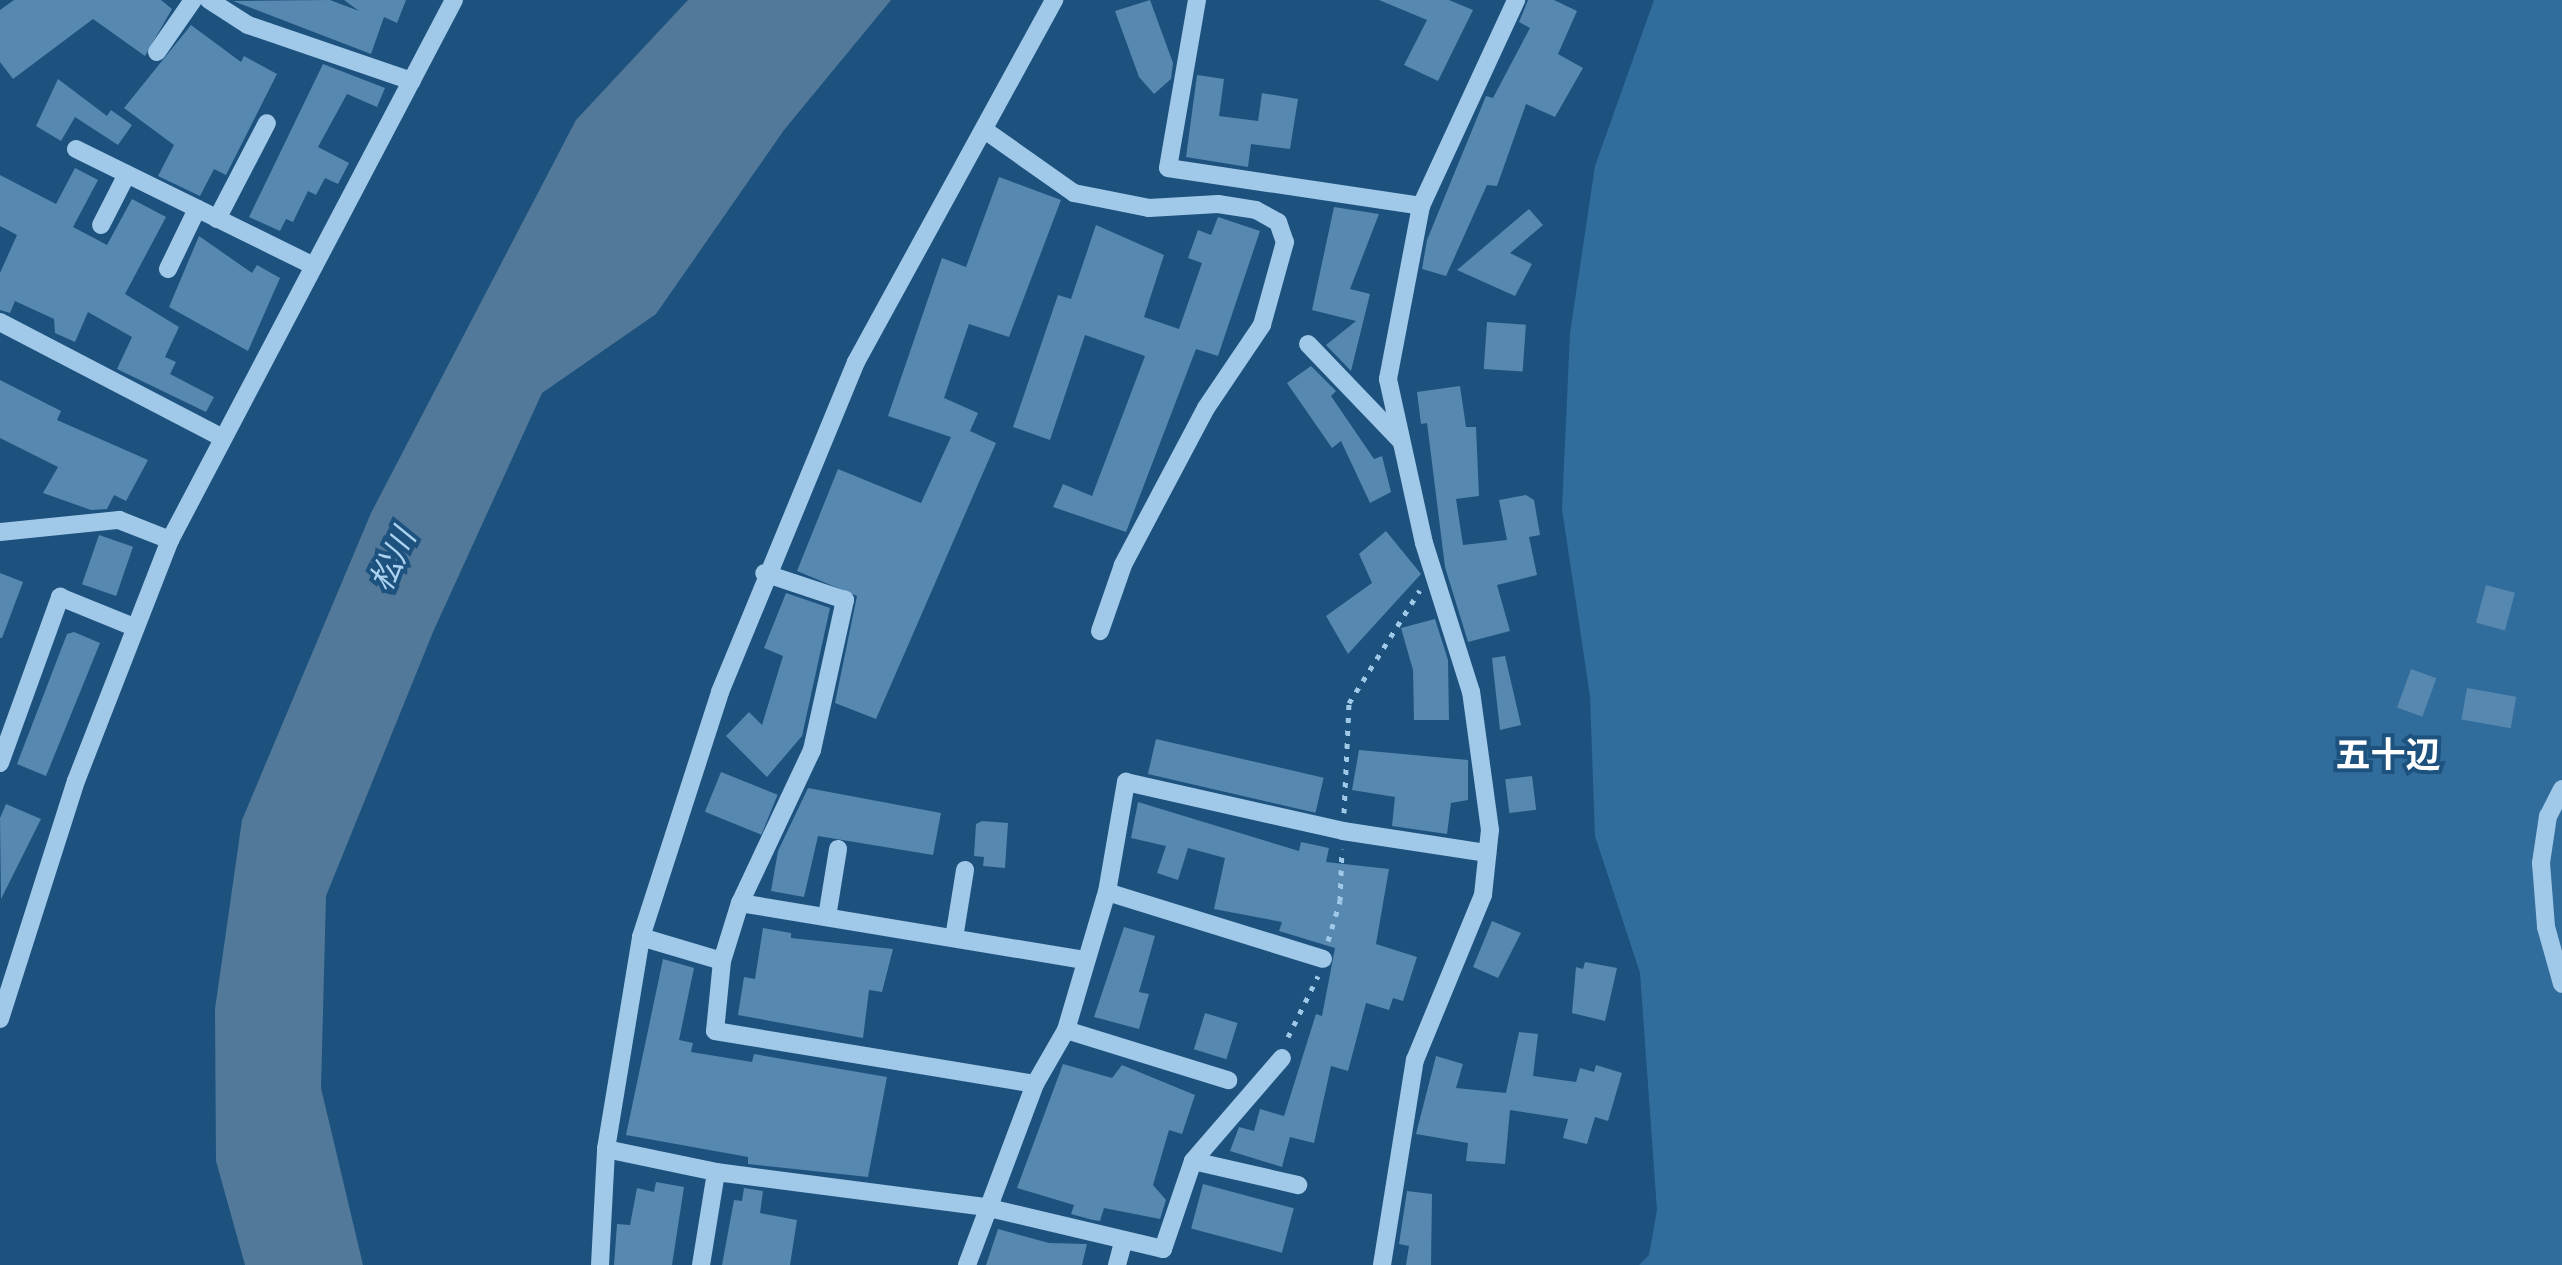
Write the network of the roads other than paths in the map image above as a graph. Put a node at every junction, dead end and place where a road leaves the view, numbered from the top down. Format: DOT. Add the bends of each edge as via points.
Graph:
graph roads {
  1 [pos="192,0"];
  2 [pos="209,0"];
  3 [pos="454,0"];
  4 [pos="1054,0"];
  5 [pos="1197,0"];
  6 [pos="1516,0"];
  7 [pos="241,8"];
  8 [pos="156,52"];
  9 [pos="412,81"];
  10 [pos="267,123"];
  11 [pos="986,131"];
  12 [pos="76,149"];
  13 [pos="127,174"];
  14 [pos="1421,206"];
  15 [pos="197,209"];
  16 [pos="217,219"];
  17 [pos="101,225"];
  18 [pos="314,266"];
  19 [pos="168,269"];
  20 [pos="0,322"];
  21 [pos="1308,344"];
  22 [pos="222,438"];
  23 [pos="1401,442"];
  24 [pos="0,532"];
  25 [pos="170,540"];
  26 [pos="764,573"];
  27 [pos="134,627"];
  28 [pos="1100,632"];
  29 [pos="0,763"];
  30 [pos="2562,789"];
  31 [pos="838,849"];
  32 [pos="1488,853"];
  33 [pos="965,870"];
  34 [pos="1107,892"];
  35 [pos="740,903"];
  36 [pos="827,917"];
  37 [pos="641,936"];
  38 [pos="954,938"];
  39 [pos="1323,959"];
  40 [pos="1084,960"];
  41 [pos="722,961"];
  42 [pos="2562,984"];
  43 [pos="2,1007"];
  44 [pos="1066,1030"];
  45 [pos="1282,1058"];
  46 [pos="1228,1080"];
  47 [pos="1035,1084"];
  48 [pos="606,1149"];
  49 [pos="1194,1161"];
  50 [pos="716,1172"];
  51 [pos="1298,1185"];
  52 [pos="984,1206"];
  53 [pos="1124,1242"];
  54 [pos="600,1265"];
  55 [pos="701,1265"];
  56 [pos="967,1265"];
  57 [pos="1117,1265"];
  58 [pos="1382,1265"];
  1 -- 8 [label="street"];
  2 -- 7 [label="street"];
  3 -- 9 [label="street"];
  4 -- 11 [label="street"];
  5 -- 14 [label="street" via="1168,168"];
  6 -- 14 [label="street"];
  7 -- 9 [label="street"];
  9 -- 18 [label="street"];
  10 -- 16 [label="street"];
  11 -- 26 [label="street" via="856,362 811,478"];
  11 -- 28 [label="street" via="1074,193 1149,208 1218,204 1256,210 1278,222 1285,242 1262,324 1206,408 1124,565"];
  12 -- 13 [label="street"];
  13 -- 15 [label="street"];
  13 -- 17 [label="street"];
  14 -- 23 [label="street" via="1388,378"];
  15 -- 16 [label="street"];
  15 -- 19 [label="street"];
  16 -- 18 [label="street"];
  18 -- 22 [label="street"];
  20 -- 22 [label="street"];
  21 -- 23 [label="street"];
  22 -- 25 [label="street"];
  23 -- 32 [label="street" via="1470,692 1488,788"];
  24 -- 25 [label="street" via="119,520"];
  25 -- 27 [label="street"];
  26 -- 35 [label="street" via="844,600 812,750"];
  26 -- 37 [label="street" via="668,840"];
  27 -- 29 [label="street" via="60,596"];
  27 -- 43 [label="street"];
  30 -- 42 [label="street" via="2548,816 2541,862 2546,927"];
  31 -- 36 [label="street"];
  32 -- 34 [label="street" via="1343,831 1126,782"];
  32 -- 58 [label="street" via="1483,895 1415,1060"];
  33 -- 38 [label="street"];
  34 -- 39 [label="street"];
  34 -- 40 [label="street"];
  35 -- 36 [label="street"];
  35 -- 41 [label="street"];
  36 -- 38 [label="street"];
  37 -- 41 [label="street"];
  37 -- 48 [label="street"];
  38 -- 40 [label="street"];
  40 -- 44 [label="street"];
  41 -- 47 [label="street" via="716,1031"];
  44 -- 46 [label="street"];
  44 -- 47 [label="street"];
  45 -- 49 [label="street"];
  47 -- 52 [label="street"];
  48 -- 50 [label="street"];
  48 -- 54 [label="street"];
  49 -- 51 [label="street"];
  49 -- 53 [label="street" via="1162,1250"];
  50 -- 52 [label="street"];
  50 -- 55 [label="street"];
  52 -- 53 [label="street"];
  52 -- 56 [label="street"];
  53 -- 57 [label="street"];
}
